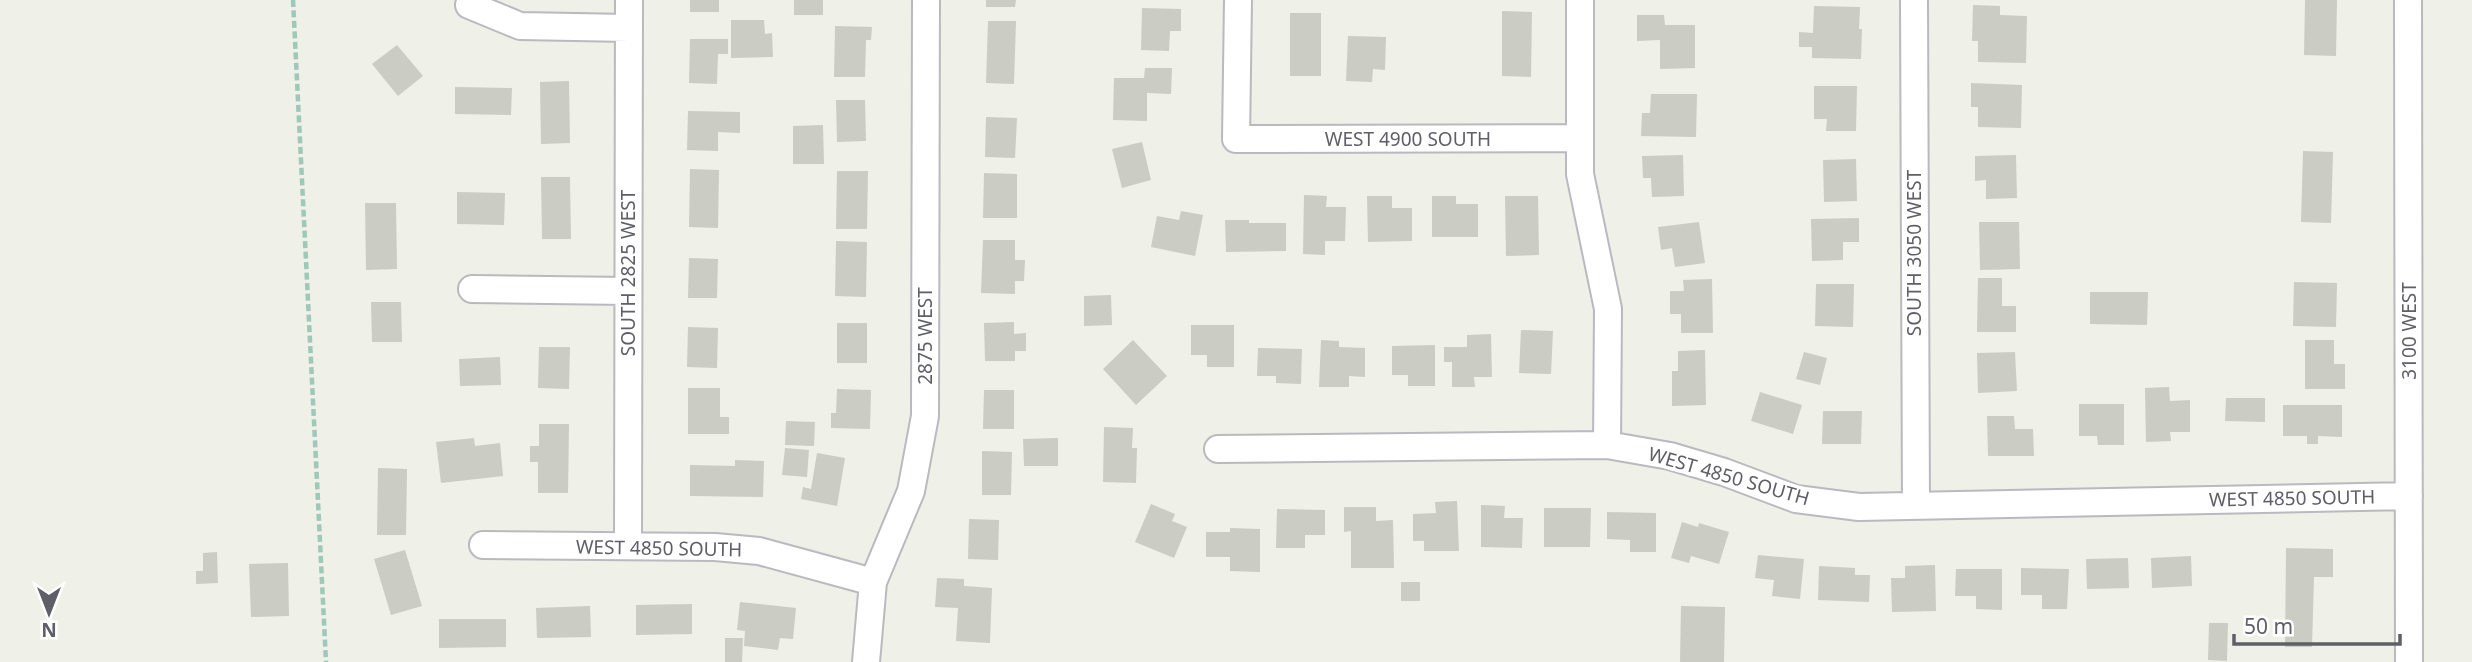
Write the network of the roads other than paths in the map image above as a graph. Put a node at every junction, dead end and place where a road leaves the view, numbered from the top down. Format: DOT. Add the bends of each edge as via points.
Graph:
graph roads {
  1 [pos="629,0"];
  2 [pos="926,0"];
  3 [pos="1238,0"];
  4 [pos="1580,0"];
  5 [pos="1914,0"];
  6 [pos="2408,0"];
  7 [pos="469,5"];
  8 [pos="629,28"];
  9 [pos="1579,138"];
  10 [pos="472,289"];
  11 [pos="628,291"];
  12 [pos="1607,445"];
  13 [pos="1218,449"];
  14 [pos="2409,496"];
  15 [pos="1916,506"];
  16 [pos="482,545"];
  17 [pos="628,546"];
  18 [pos="873,582"];
  19 [pos="866,662"];
  20 [pos="2409,662"];
  1 -- 8 [label="street, SOUTH 2825 WEST"];
  2 -- 18 [label="street, 2875 WEST" via="925,416 911,491"];
  3 -- 9 [label="street, WEST 4900 SOUTH" via="1228,146"];
  4 -- 9 [label="street"];
  5 -- 15 [label="street, SOUTH 3050 WEST"];
  6 -- 14 [label="street, 3100 WEST"];
  7 -- 8 [label="street" via="520,26"];
  8 -- 11 [label="street, SOUTH 2825 WEST"];
  9 -- 12 [label="street" via="1580,174 1608,309"];
  10 -- 11 [label="street"];
  11 -- 17 [label="street, SOUTH 2825 WEST"];
  12 -- 13 [label="street, WEST 4850 SOUTH"];
  12 -- 15 [label="street, WEST 4850 SOUTH" via="1670,456 1796,499 1859,507"];
  14 -- 15 [label="street, WEST 4850 SOUTH"];
  14 -- 20 [label="street, 3100 WEST"];
  16 -- 17 [label="street, WEST 4850 SOUTH"];
  17 -- 18 [label="street, WEST 4850 SOUTH" via="759,551"];
  18 -- 19 [label="street, 2875 WEST"];
}
